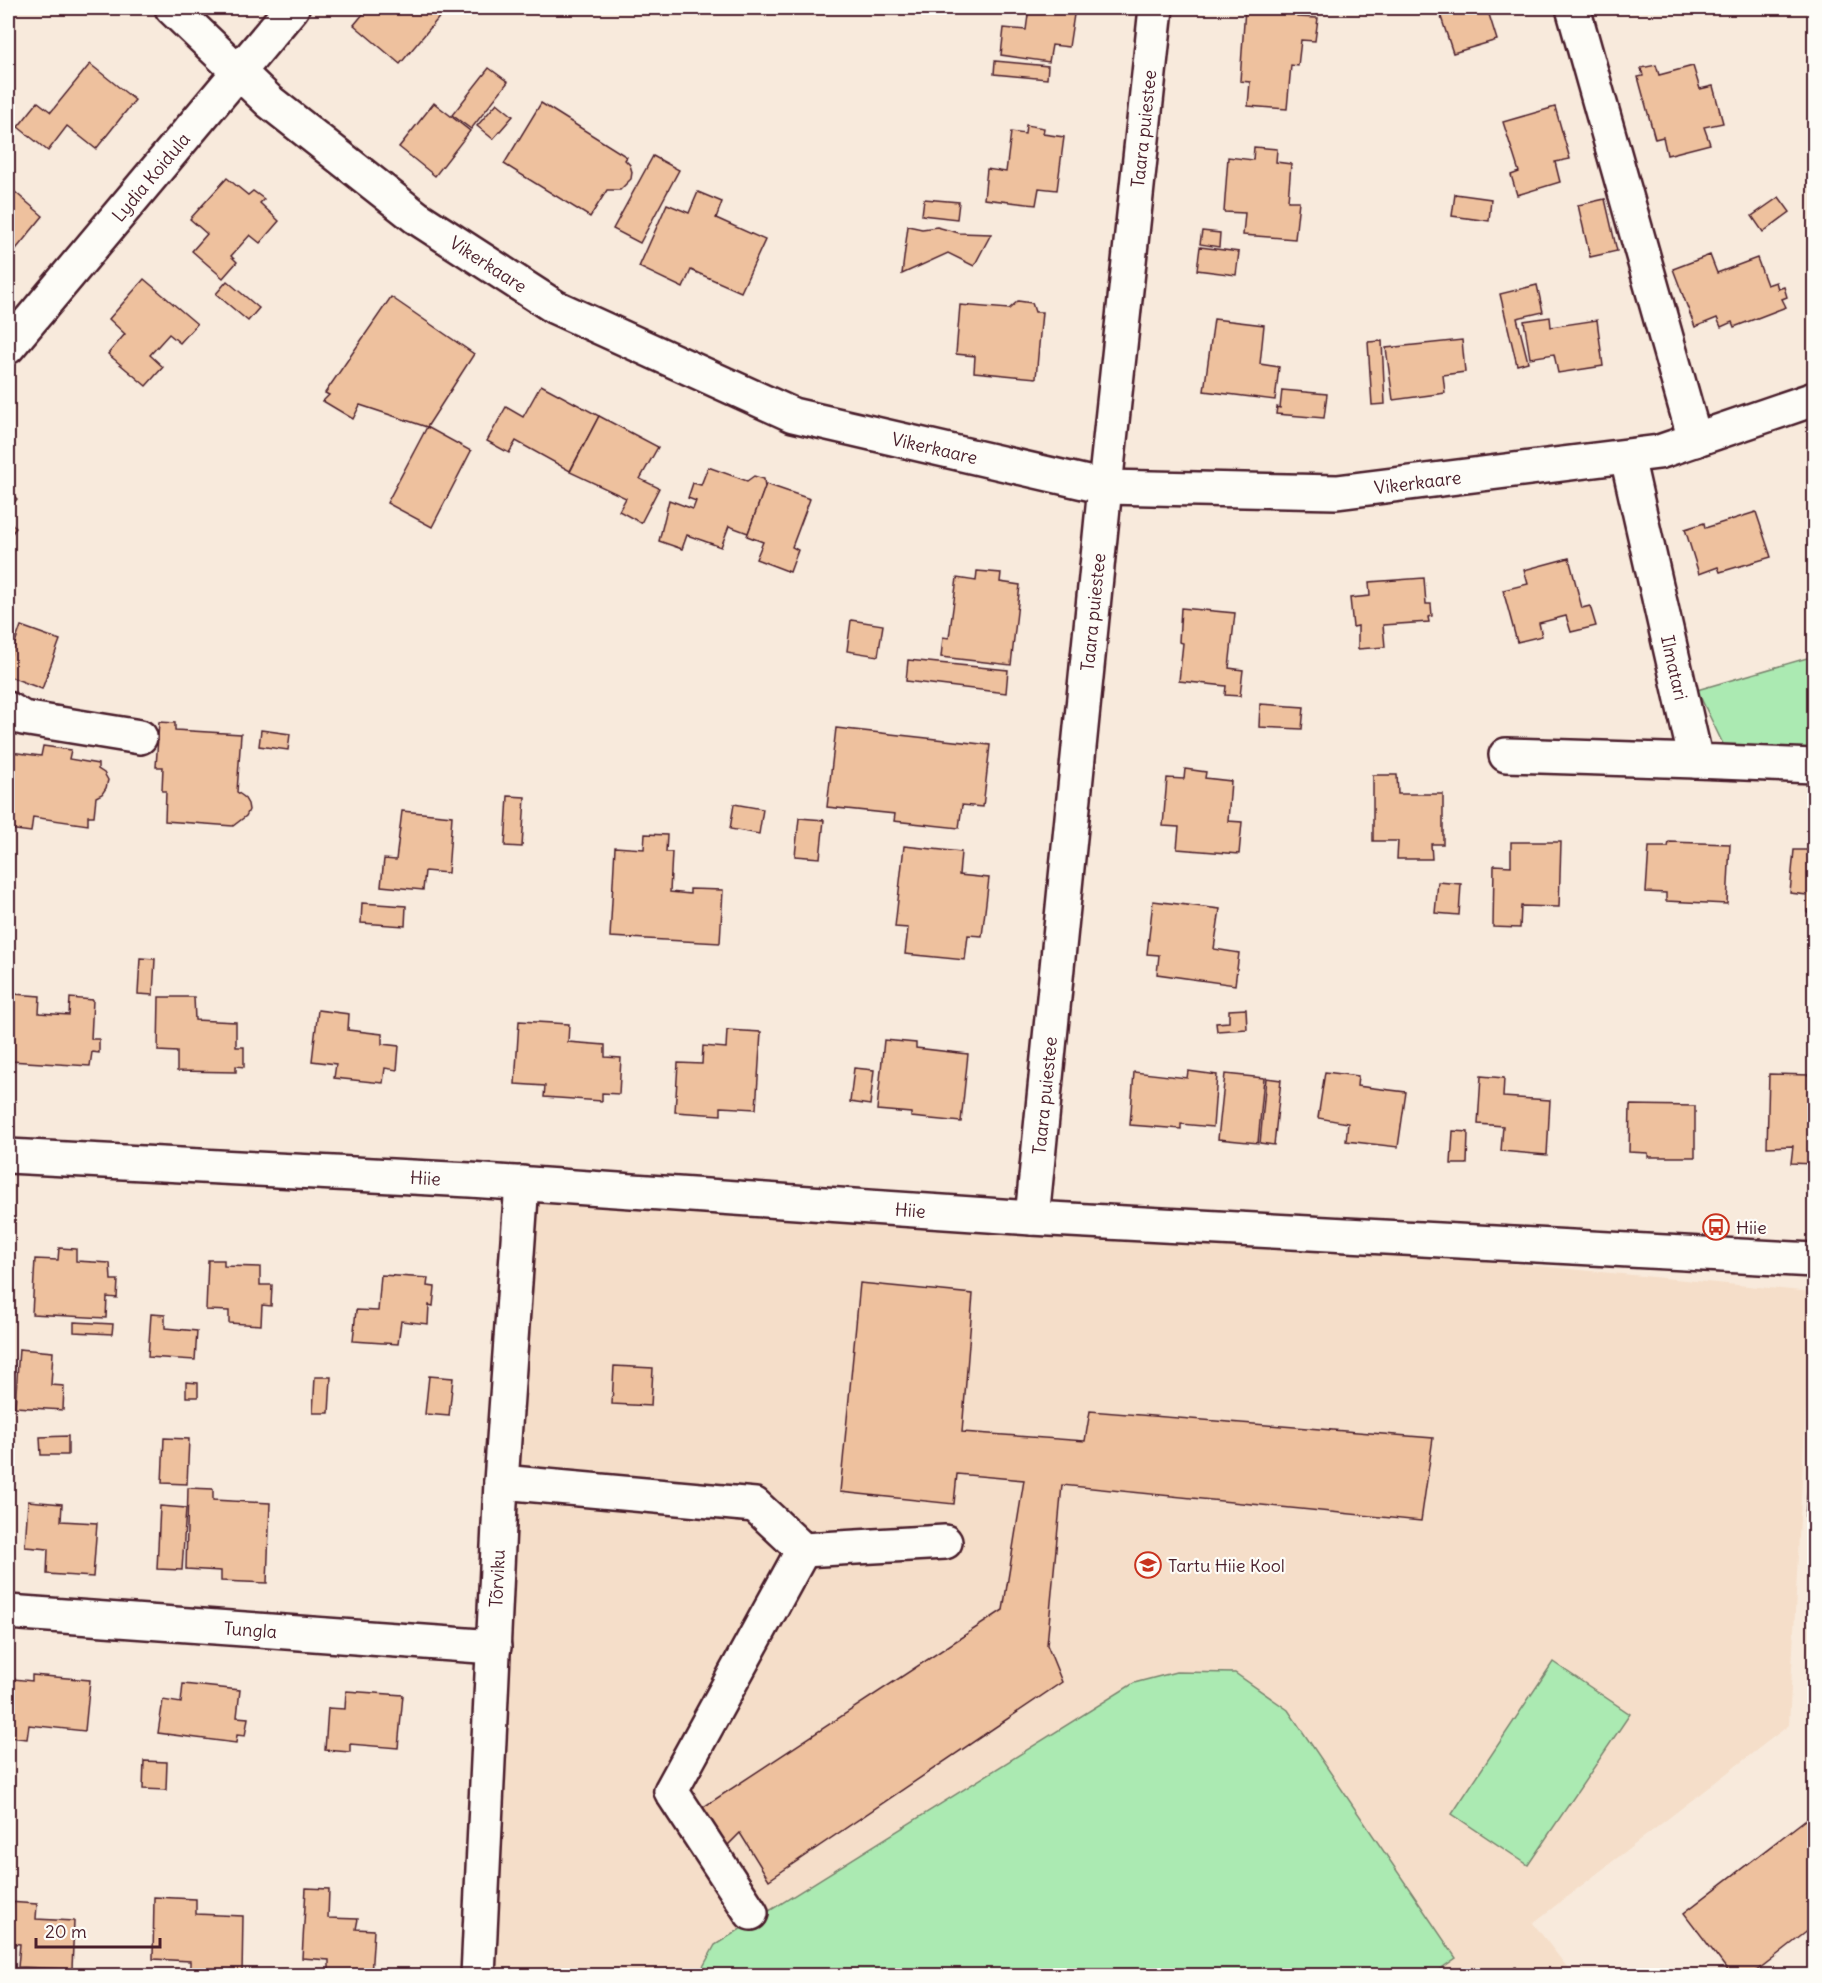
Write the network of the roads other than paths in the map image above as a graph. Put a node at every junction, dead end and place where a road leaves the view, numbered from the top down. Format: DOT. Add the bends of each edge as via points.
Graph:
graph roads {
  1 [pos="172,8"];
  2 [pos="292,8"];
  3 [pos="1156,8"];
  4 [pos="1573,8"];
  5 [pos="237,72"];
  6 [pos="8,347"];
  7 [pos="1815,399"];
  8 [pos="1695,440"];
  9 [pos="1626,457"];
  10 [pos="1105,487"];
  11 [pos="8,709"];
  12 [pos="140,737"];
  13 [pos="1506,755"];
  14 [pos="1696,761"];
  15 [pos="1815,766"];
  16 [pos="8,1156"];
  17 [pos="522,1183"];
  18 [pos="1032,1218"];
  19 [pos="1815,1260"];
  20 [pos="501,1482"];
  21 [pos="945,1542"];
  22 [pos="803,1550"];
  23 [pos="8,1612"];
  24 [pos="494,1647"];
  25 [pos="751,1913"];
  26 [pos="478,1976"];
  1 -- 5 [label="street, Vikerkaare"];
  2 -- 5 [label="street, Lydia Koidula"];
  3 -- 10 [label="street, Taara puiestee"];
  4 -- 8 [label="street"];
  5 -- 6 [label="street, Lydia Koidula"];
  5 -- 10 [label="street, Vikerkaare" via="416,217 555,307 793,415"];
  7 -- 8 [label="street, Vikerkaare"];
  8 -- 9 [label="street, Vikerkaare" via="1659,452"];
  9 -- 10 [label="street, Vikerkaare" via="1337,492"];
  9 -- 14 [label="street, Ilmatari"];
  10 -- 18 [label="street, Taara puiestee"];
  11 -- 12 [label="street" via="22,718"];
  13 -- 14 [label="street"];
  14 -- 15 [label="street"];
  16 -- 17 [label="street, Hiie"];
  17 -- 18 [label="street, Hiie"];
  17 -- 20 [label="street, Tõrviku"];
  18 -- 19 [label="street, Hiie"];
  20 -- 22 [label="street" via="756,1505"];
  20 -- 24 [label="street, Tõrviku"];
  21 -- 22 [label="street"];
  22 -- 25 [label="street" via="670,1791"];
  23 -- 24 [label="street, Tungla"];
  24 -- 26 [label="street, Tõrviku"];
}
